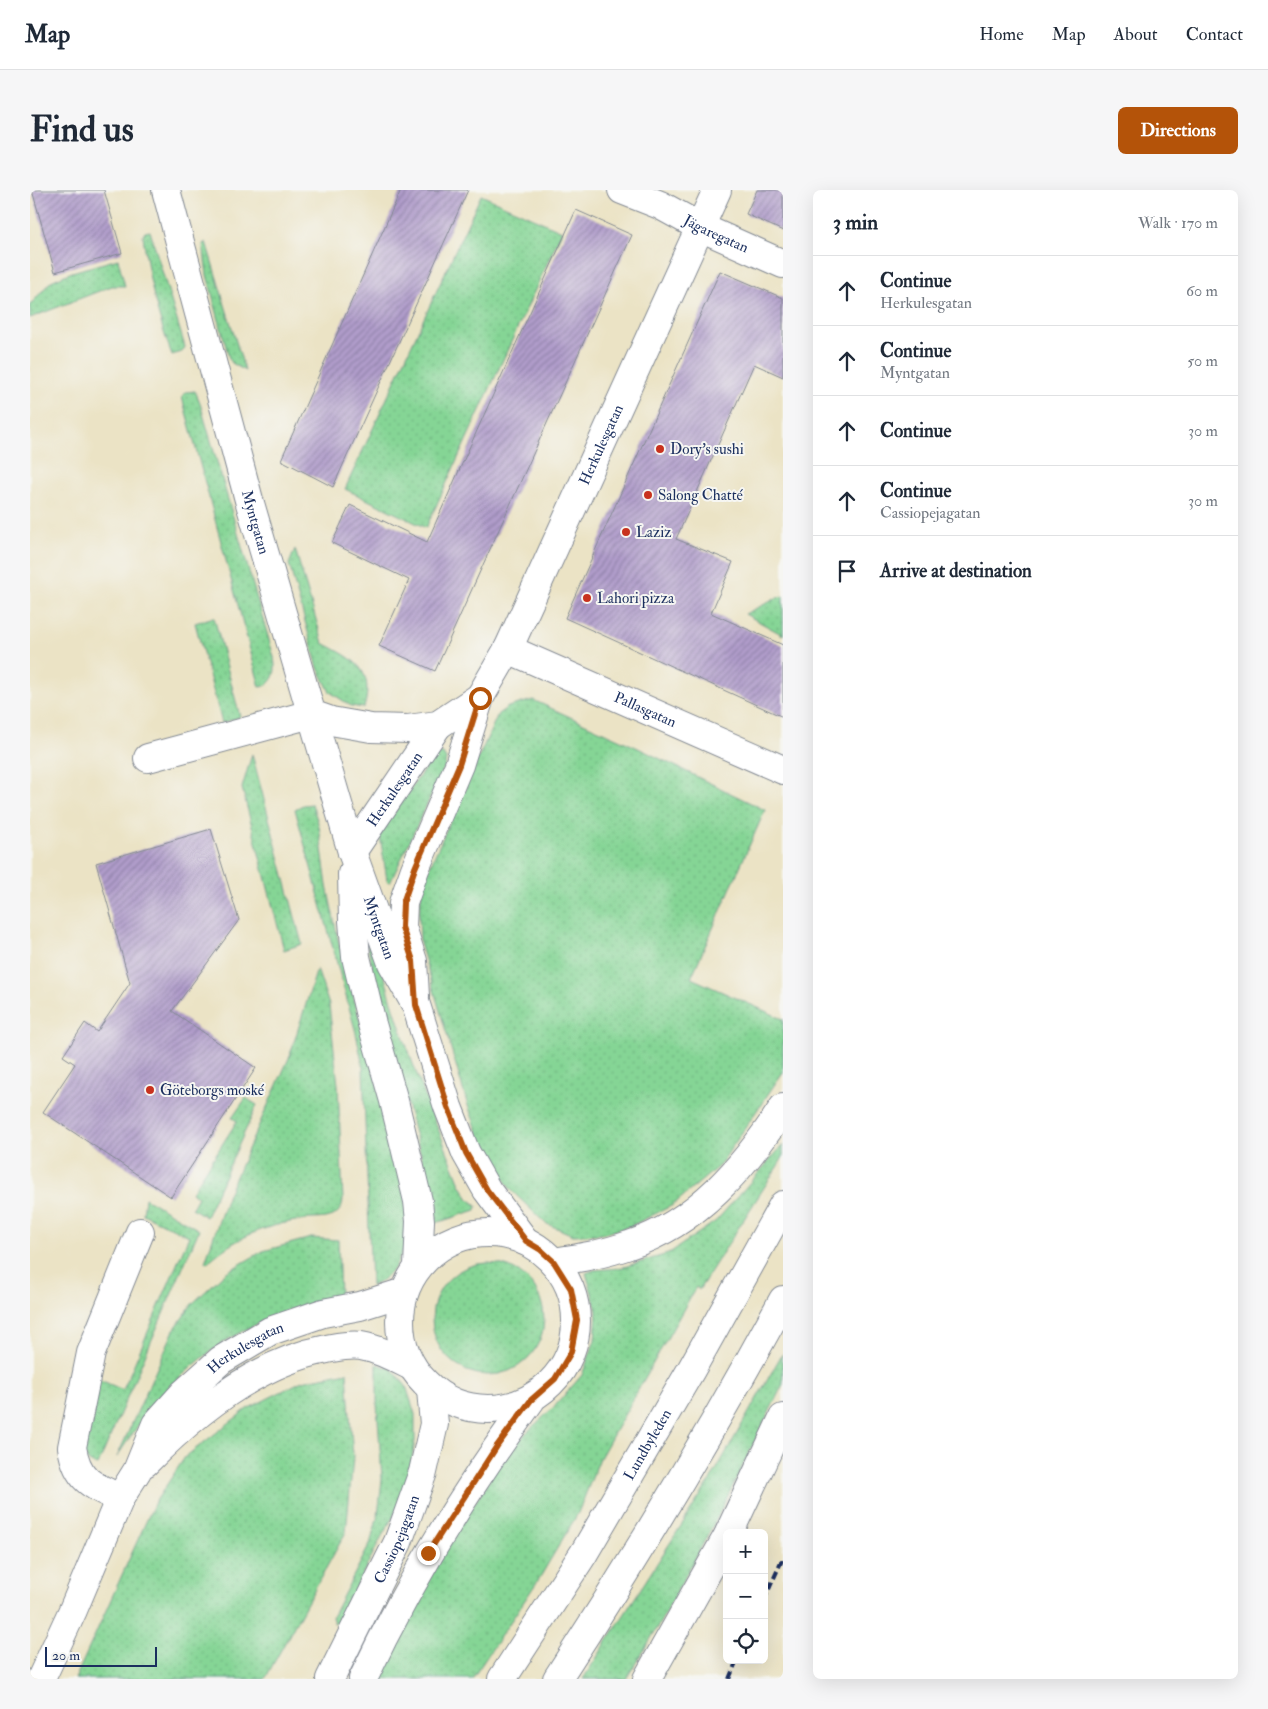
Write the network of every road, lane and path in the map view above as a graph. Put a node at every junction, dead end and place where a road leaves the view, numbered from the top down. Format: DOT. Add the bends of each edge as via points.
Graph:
graph roads {
  1 [pos="166,190"];
  2 [pos="622,190"];
  3 [pos="717,190"];
  4 [pos="700,226"];
  5 [pos="783,264"];
  6 [pos="508,649"];
  7 [pos="480,698"];
  8 [pos="312,714"];
  9 [pos="438,725"];
  10 [pos="148,758"];
  11 [pos="783,770"];
  12 [pos="352,852"];
  13 [pos="416,1005"];
  14 [pos="783,1108"];
  15 [pos="783,1205"];
  16 [pos="140,1232"];
  17 [pos="526,1241"];
  18 [pos="554,1262"];
  19 [pos="418,1266"];
  20 [pos="404,1292"];
  21 [pos="783,1300"];
  22 [pos="411,1366"];
  23 [pos="431,1390"];
  24 [pos="531,1400"];
  25 [pos="783,1418"];
  26 [pos="137,1471"];
  27 [pos="120,1498"];
  28 [pos="730,1529"];
  29 [pos="723,1544"];
  30 [pos="41,1679"];
  31 [pos="330,1679"];
  32 [pos="363,1679"];
  33 [pos="502,1679"];
  34 [pos="557,1679"];
  35 [pos="647,1679"];
  1 -- 8 [label="main road, Myntgatan" via="249,500"];
  2 -- 4 [label="main road, Jägaregatan"];
  3 -- 4 [label="main road, Herkulesgatan"];
  4 -- 5 [label="main road, Jägaregatan"];
  4 -- 6 [label="main road, Herkulesgatan"];
  6 -- 7 [label="main road, Herkulesgatan"];
  6 -- 11 [label="main road, Pallasgatan"];
  7 -- 9 [label="main road, Herkulesgatan"];
  7 -- 13 [label="main road, Herkulesgatan" via="459,765 403,903 402,927 413,961"];
  8 -- 9 [label="main road, Herkulesgatan" via="371,728 408,729"];
  8 -- 10 [label="main road"];
  8 -- 12 [label="main road, Myntgatan"];
  9 -- 12 [label="main road, Herkulesgatan"];
  12 -- 13 [label="main road, Myntgatan" via="392,963"];
  12 -- 19 [label="main road, Myntgatan" via="356,957 418,1201"];
  13 -- 17 [label="main road, Myntgatan" via="466,1153 487,1190"];
  14 -- 18 [label="main road" via="726,1183 696,1209 662,1231 630,1245"];
  15 -- 33 [label="main road, Lundbyleden" via="584,1552"];
  16 -- 27 [label="main road" via="91,1353 72,1447 74,1462 88,1481"];
  17 -- 18 [label="main road"];
  17 -- 19 [label="main road" via="503,1234 479,1233 456,1239 435,1250"];
  18 -- 24 [label="main road" via="571,1289 577,1320 571,1352 555,1379"];
  19 -- 20 [label="main road"];
  20 -- 22 [label="main road" via="399,1317 400,1333"];
  20 -- 26 [label="main road, Herkulesgatan" via="270,1331 222,1360 183,1394 156,1424"];
  21 -- 34 [label="main road" via="717,1419"];
  22 -- 23 [label="main road"];
  22 -- 26 [label="main road, Herkulesgatan" via="360,1346 295,1357 217,1399 171,1436"];
  23 -- 24 [label="main road" via="462,1407 497,1410"];
  23 -- 31 [label="main road, Cassiopejagatan" via="434,1424 424,1472 398,1542"];
  24 -- 32 [label="main road, Cassiopejagatan" via="497,1446 428,1553"];
  25 -- 28 [label="main road"];
  26 -- 27 [label="main road, Herkulesgatan"];
  27 -- 30 [label="main road, Herkulesgatan"];
  29 -- 35 [label="main road"];
}
